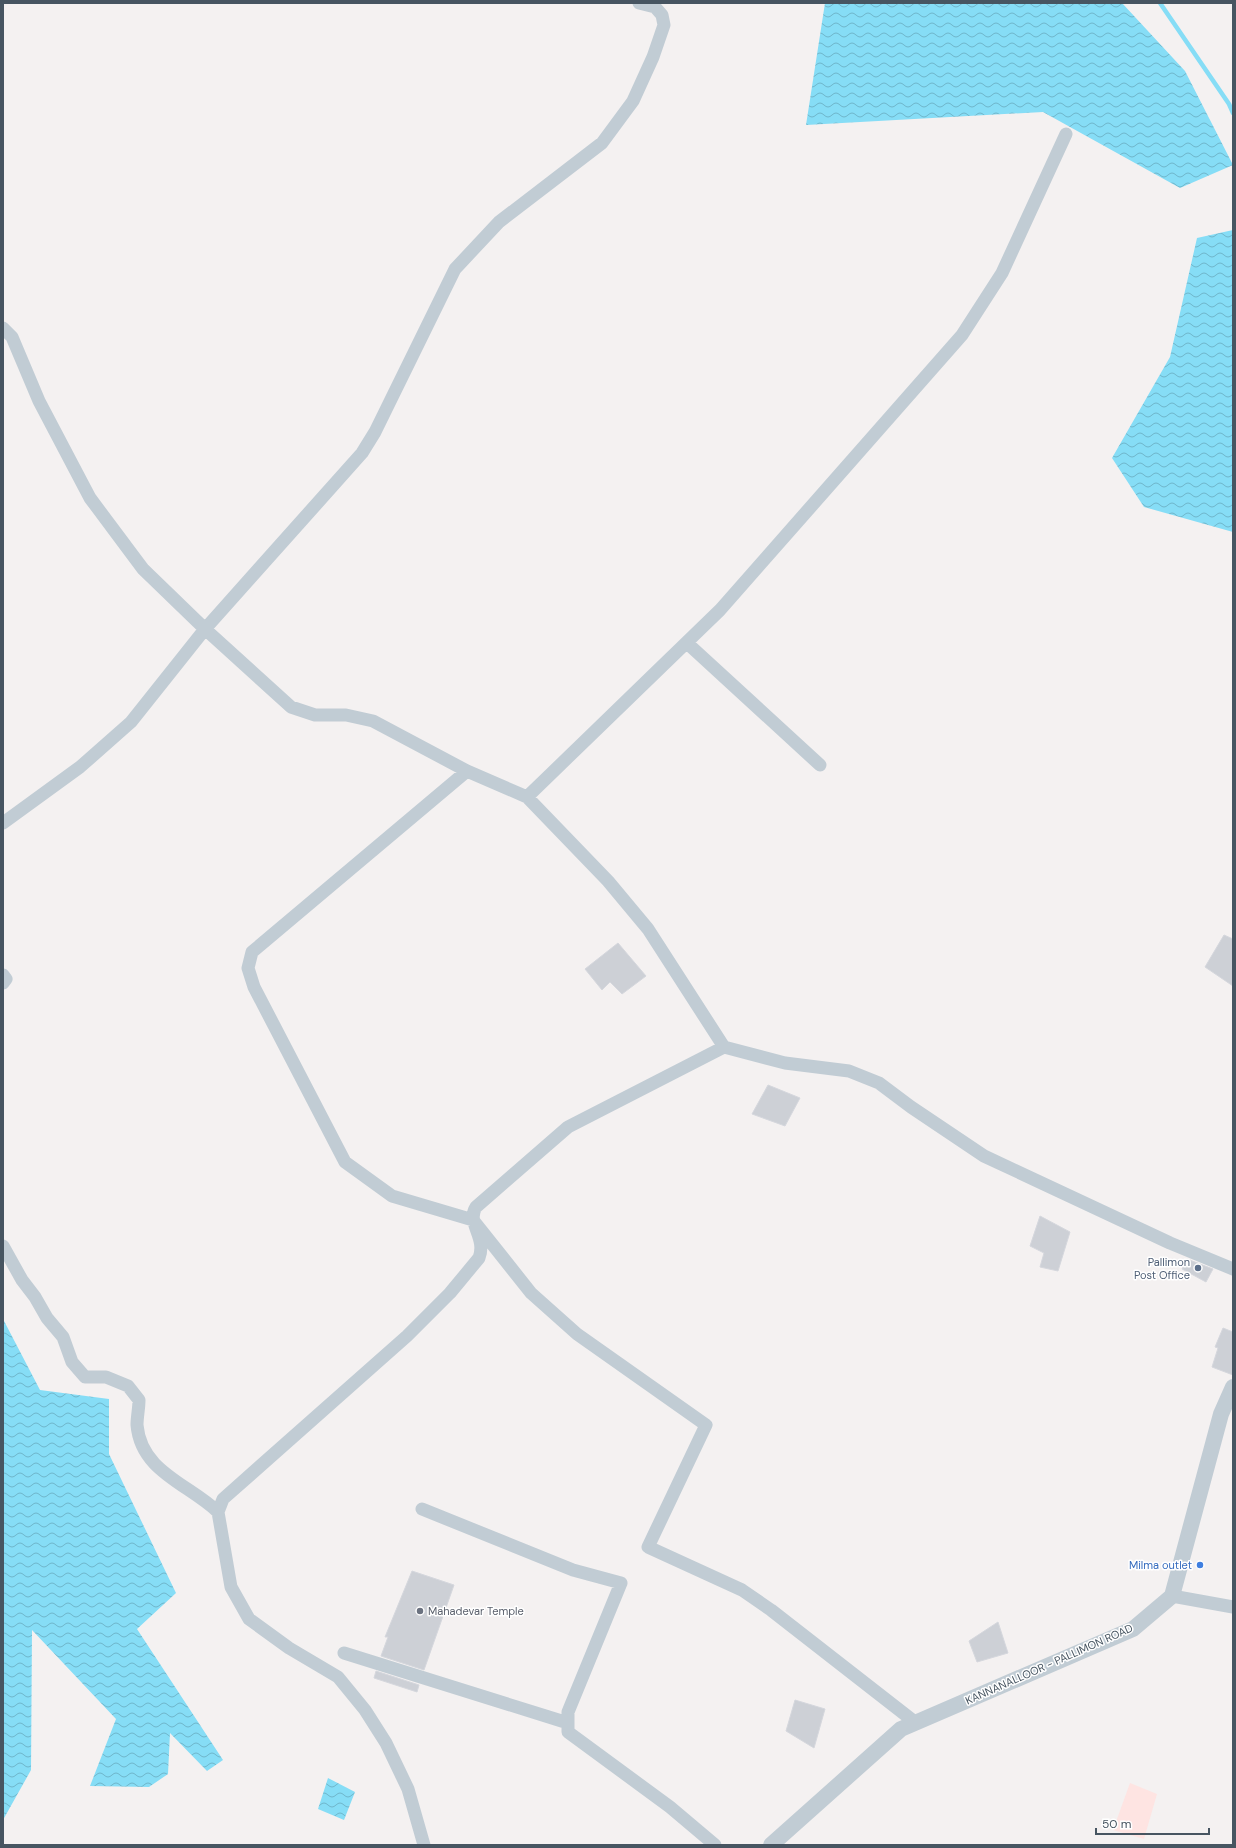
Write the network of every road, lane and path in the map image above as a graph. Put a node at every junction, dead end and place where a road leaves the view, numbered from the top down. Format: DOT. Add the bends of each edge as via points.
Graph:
graph roads {
  1 [pos="639,3"];
  2 [pos="1066,134"];
  3 [pos="3,328"];
  4 [pos="205,629"];
  5 [pos="687,643"];
  6 [pos="820,765"];
  7 [pos="467,771"];
  8 [pos="526,797"];
  9 [pos="3,823"];
  10 [pos="3,975"];
  11 [pos="3,983"];
  12 [pos="724,1047"];
  13 [pos="473,1220"];
  14 [pos="3,1246"];
  15 [pos="1233,1268"];
  16 [pos="1233,1387"];
  17 [pos="422,1509"];
  18 [pos="218,1512"];
  19 [pos="1172,1596"];
  20 [pos="1233,1607"];
  21 [pos="344,1653"];
  22 [pos="568,1723"];
  23 [pos="916,1723"];
  24 [pos="424,1845"];
  25 [pos="715,1845"];
  26 [pos="771,1845"];
  1 -- 4 [label="street" via="655,7 662,15 664,25 633,101 602,143 499,222 455,269 375,432 362,453"];
  2 -- 5 [label="street" via="1002,274 962,335 720,610"];
  3 -- 4 [label="street" via="12,337 39,401 90,498 143,569"];
  4 -- 7 [label="street" via="291,707 315,715 346,715 373,721"];
  4 -- 9 [label="street" via="131,722 80,767"];
  5 -- 6 [label="street"];
  5 -- 8 [label="street"];
  7 -- 8 [label="street"];
  7 -- 13 [label="street" via="252,952 248,968 254,987 345,1162 392,1196"];
  8 -- 12 [label="street" via="608,881 648,929"];
  10 -- 11 [label="street" via="6,979"];
  12 -- 13 [label="street" via="568,1127 476,1208"];
  12 -- 15 [label="street" via="785,1063 849,1071 879,1083 984,1156 1170,1243"];
  13 -- 18 [label="street" via="482,1244 482,1252 450,1293 407,1336 224,1499"];
  13 -- 23 [label="street" via="531,1293 577,1334 706,1425 648,1547 742,1590"];
  14 -- 18 [label="street" via="47,1318 63,1337 72,1362 85,1377 106,1377 128,1386 139,1400 137,1425 144,1448 154,1464 173,1481 205,1500"];
  16 -- 19 [label="street" via="1221,1414"];
  17 -- 22 [label="street" via="573,1570 622,1583 568,1712"];
  18 -- 24 [label="street" via="231,1587 249,1619 289,1648 338,1677 365,1710 386,1743 408,1789"];
  19 -- 20 [label="street"];
  19 -- 23 [label="street, KANNANALLOOR - PALLIMON ROAD" via="1133,1629"];
  21 -- 22 [label="street"];
  22 -- 25 [label="street" via="568,1732 574,1738 670,1808"];
  23 -- 26 [label="street, KANNANALLOOR - PALLIMON ROAD" via="901,1729"];
}
